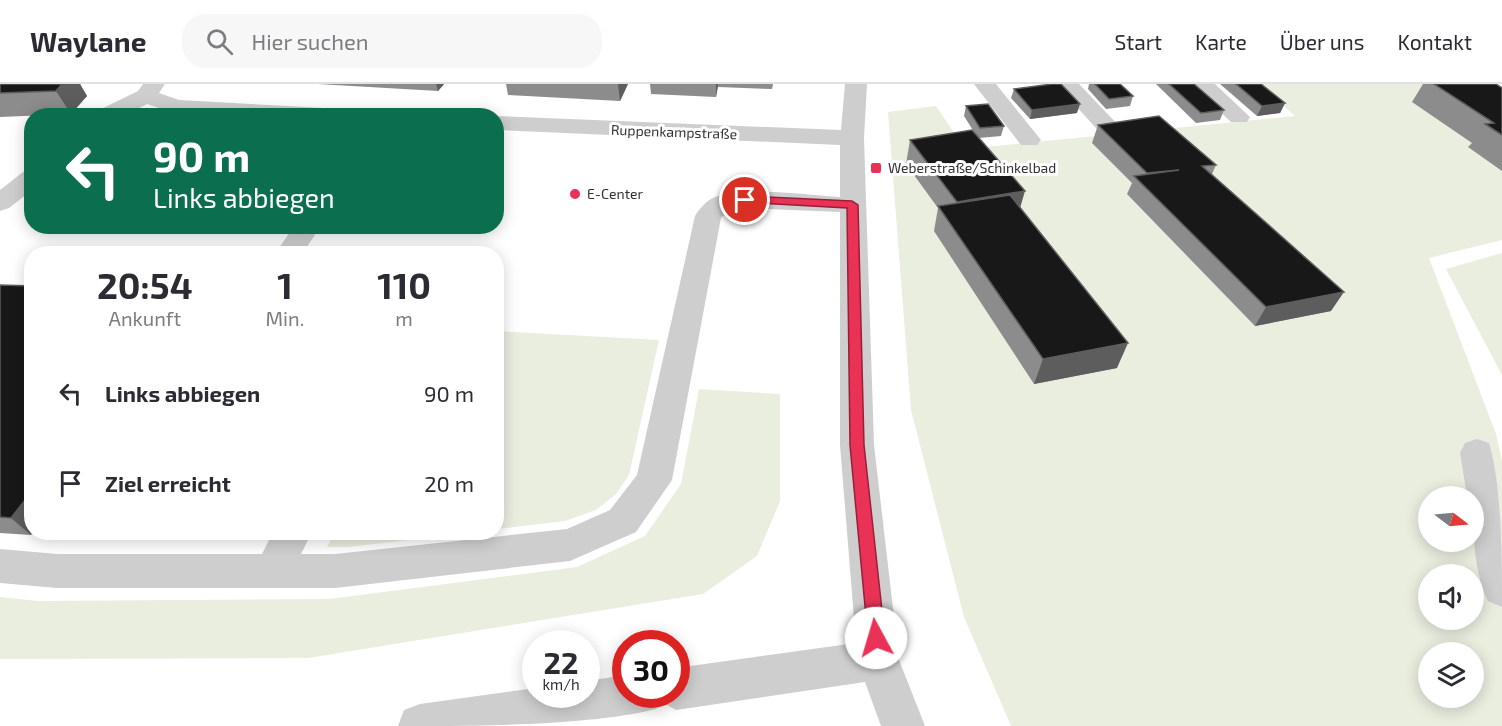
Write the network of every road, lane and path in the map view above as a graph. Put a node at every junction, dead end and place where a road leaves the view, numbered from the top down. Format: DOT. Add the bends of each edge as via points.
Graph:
graph roads {
  1 [pos="856,84"];
  2 [pos="985,84"];
  3 [pos="1067,84"];
  4 [pos="1202,84"];
  5 [pos="150,90"];
  6 [pos="119,108"];
  7 [pos="194,108"];
  8 [pos="1239,117"];
  9 [pos="504,123"];
  10 [pos="1113,133"];
  11 [pos="852,138"];
  12 [pos="1029,140"];
  13 [pos="24,184"];
  14 [pos="0,203"];
  15 [pos="852,205"];
  16 [pos="1477,453"];
  17 [pos="289,540"];
  18 [pos="0,566"];
  19 [pos="273,571"];
  20 [pos="1502,588"];
  21 [pos="879,660"];
  22 [pos="690,687"];
  23 [pos="612,698"];
  24 [pos="420,726"];
  25 [pos="903,726"];
  1 -- 11 [label="street"];
  2 -- 12 [label="street"];
  3 -- 10 [label="street"];
  4 -- 8 [label="street"];
  5 -- 6 [label="street"];
  5 -- 7 [label="street" via="176,107"];
  9 -- 11 [label="street, Ruppenkampstraße"];
  11 -- 15 [label="street"];
  13 -- 14 [label="street"];
  15 -- 19 [label="street" via="745,200 722,203 708,216 654,480 623,521 570,545 335,571"];
  15 -- 21 [label="street" via="857,445"];
  16 -- 20 [label="street"];
  17 -- 19 [label="street"];
  18 -- 19 [label="street" via="57,571"];
  21 -- 22 [label="street"];
  21 -- 25 [label="street"];
  23 -- 24 [label="street"];
}
